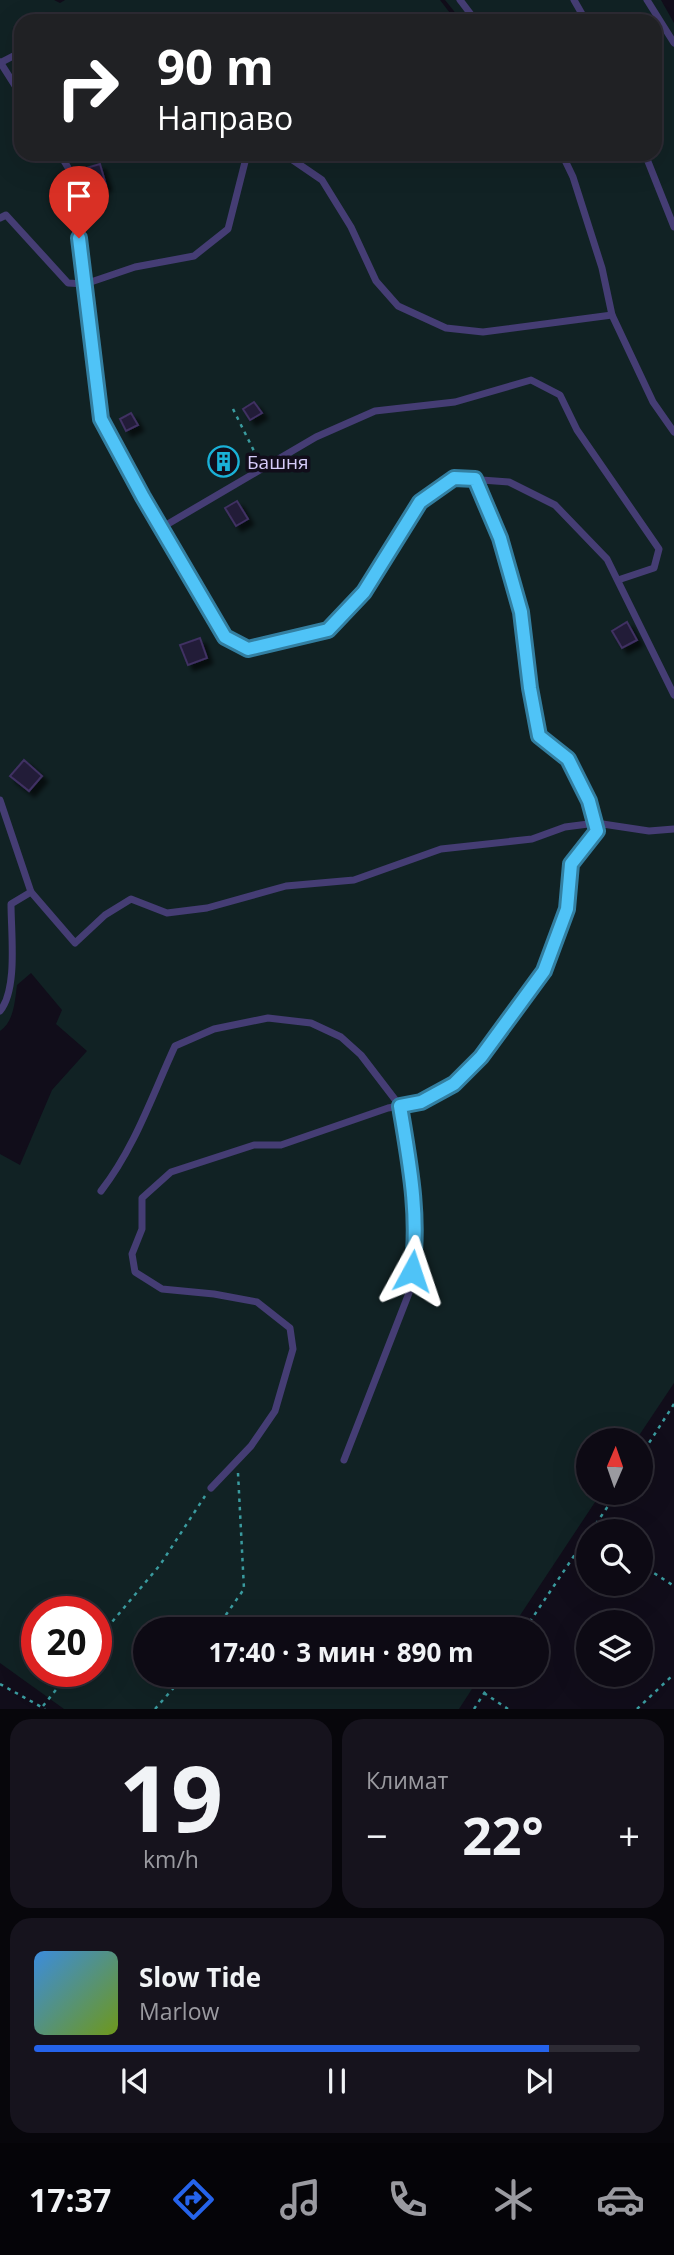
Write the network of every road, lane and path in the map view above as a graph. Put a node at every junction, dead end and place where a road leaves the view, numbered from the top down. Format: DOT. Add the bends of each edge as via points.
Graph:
graph roads {
  1 [pos="460,0"];
  2 [pos="471,14"];
  3 [pos="662,24"];
  4 [pos="674,43"];
  5 [pos="0,63"];
  6 [pos="14,84"];
  7 [pos="66,161"];
  8 [pos="245,161"];
  9 [pos="294,161"];
  10 [pos="565,161"];
  11 [pos="649,161"];
  12 [pos="0,218"];
  13 [pos="674,227"];
  14 [pos="85,284"];
  15 [pos="612,315"];
  16 [pos="233,409"];
  17 [pos="674,432"];
  18 [pos="253,474"];
  19 [pos="475,479"];
  20 [pos="161,528"];
  21 [pos="618,580"];
  22 [pos="674,695"];
  23 [pos="0,800"];
  24 [pos="596,822"];
  25 [pos="674,829"];
  26 [pos="31,892"];
  27 [pos="0,1011"];
  28 [pos="400,1106"];
  29 [pos="101,1191"];
  30 [pos="674,1404"];
  31 [pos="653,1437"];
  32 [pos="237,1460"];
  33 [pos="344,1460"];
  34 [pos="211,1488"];
  35 [pos="576,1553"];
  36 [pos="653,1572"];
  37 [pos="674,1586"];
  38 [pos="224,1617"];
  39 [pos="533,1617"];
  40 [pos="112,1622"];
  41 [pos="674,1674"];
  42 [pos="0,1684"];
  43 [pos="59,1687"];
  44 [pos="174,1687"];
  45 [pos="488,1687"];
  46 [pos="484,1693"];
  47 [pos="44,1708"];
  48 [pos="155,1709"];
  49 [pos="474,1709"];
  50 [pos="508,1709"];
  51 [pos="636,1709"];
  1 -- 2 [label="lane"];
  3 -- 4 [label="lane"];
  5 -- 6 [label="lane"];
  7 -- 14 [label="lane"];
  8 -- 14 [label="lane" via="228,229 194,256 135,267"];
  9 -- 15 [label="lane" via="322,180 376,281 398,306 446,328 483,332"];
  10 -- 15 [label="lane" via="602,268"];
  11 -- 13 [label="lane"];
  12 -- 14 [label="lane" via="6,215 68,283"];
  14 -- 20 [label="lane" via="101,419"];
  15 -- 17 [label="lane" via="653,402"];
  16 -- 18 [label="path" via="255,453"];
  18 -- 20 [label="lane"];
  18 -- 21 [label="lane" via="316,437 375,411 455,402 531,380 560,395 577,430 659,549 654,568"];
  19 -- 20 [label="lane" via="454,478 420,502 364,592 328,630 248,649 225,637"];
  19 -- 21 [label="lane" via="509,482 555,505 607,559"];
  19 -- 24 [label="lane" via="500,538 521,612 539,736 568,759"];
  21 -- 22 [label="lane"];
  23 -- 26 [label="lane"];
  24 -- 25 [label="lane" via="649,831"];
  24 -- 26 [label="lane" via="531,839 441,849 354,880 286,886 207,908 167,914 131,899 75,943"];
  24 -- 28 [label="lane" via="597,831 571,864 567,909 544,971 481,1057 454,1084 421,1102"];
  26 -- 27 [label="lane" via="11,904 12,964 7,1003"];
  28 -- 29 [label="lane" via="361,1055 341,1037 311,1023 268,1018 214,1029 175,1046 139,1132"];
  28 -- 32 [label="lane" via="281,1145 254,1144 171,1172 142,1198 142,1229 132,1254 135,1272 162,1289 257,1302 290,1328 293,1349 275,1411"];
  28 -- 33 [label="lane" via="414,1197 415,1249 409,1293"];
  30 -- 31 [label="path"];
  32 -- 34 [label="lane"];
  32 -- 38 [label="path" via="244,1589"];
  34 -- 40 [label="path" via="160,1565"];
  35 -- 39 [label="path"];
  36 -- 37 [label="path"];
  41 -- 51 [label="path"];
  42 -- 47 [label="path"];
  43 -- 47 [label="path"];
  44 -- 48 [label="path"];
  45 -- 46 [label="path"];
  46 -- 49 [label="path"];
  46 -- 50 [label="path"];
}
